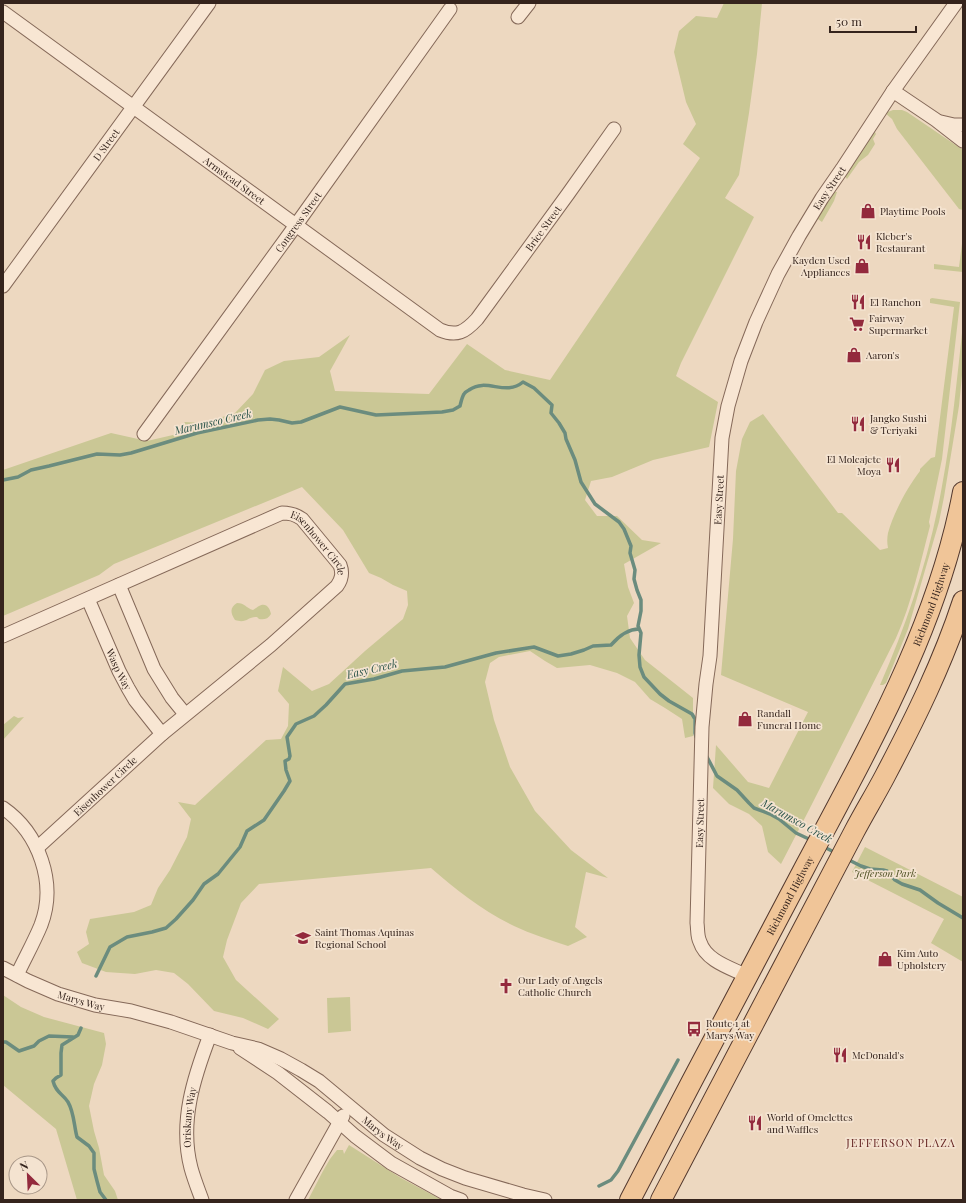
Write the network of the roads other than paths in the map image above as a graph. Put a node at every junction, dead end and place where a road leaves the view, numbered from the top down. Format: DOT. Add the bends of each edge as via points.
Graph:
graph roads {
  1 [pos="209,3"];
  2 [pos="528,3"];
  3 [pos="956,3"];
  4 [pos="450,9"];
  5 [pos="3,12"];
  6 [pos="518,17"];
  7 [pos="893,91"];
  8 [pos="133,106"];
  9 [pos="936,120"];
  10 [pos="963,125"];
  11 [pos="614,129"];
  12 [pos="963,141"];
  13 [pos="296,225"];
  14 [pos="3,286"];
  15 [pos="470,327"];
  16 [pos="144,434"];
  17 [pos="963,492"];
  18 [pos="119,585"];
  19 [pos="88,599"];
  20 [pos="963,601"];
  21 [pos="3,636"];
  22 [pos="185,714"];
  23 [pos="162,734"];
  24 [pos="3,808"];
  25 [pos="37,848"];
  26 [pos="3,968"];
  27 [pos="17,975"];
  28 [pos="747,976"];
  29 [pos="210,1035"];
  30 [pos="232,1043"];
  31 [pos="349,1106"];
  32 [pos="339,1122"];
  33 [pos="202,1200"];
  34 [pos="296,1200"];
  35 [pos="461,1200"];
  36 [pos="545,1200"];
  37 [pos="630,1200"];
  38 [pos="661,1200"];
  1 -- 8 [label="street, D Street"];
  2 -- 6 [label="street"];
  3 -- 7 [label="street, Easy Street"];
  4 -- 13 [label="street, Congress Street"];
  5 -- 8 [label="street, Armstead Street"];
  7 -- 9 [label="street"];
  7 -- 28 [label="street, Easy Street" via="799,236 778,274 741,361 722,438 710,656 702,727 697,923 698,935 709,956"];
  8 -- 13 [label="street, Armstead Street"];
  8 -- 14 [label="street, D Street"];
  9 -- 10 [label="street"];
  9 -- 12 [label="street"];
  11 -- 15 [label="street, Brice Street"];
  13 -- 15 [label="street, Armstead Street" via="440,330 456,333"];
  13 -- 16 [label="street, Congress Street"];
  17 -- 28 [label="main road, Richmond Highway" via="945,564 894,695"];
  18 -- 19 [label="street, Eisenhower Circle"];
  18 -- 22 [label="street" via="154,669"];
  18 -- 22 [label="street, Eisenhower Circle" via="282,513 296,515 302,519 340,565 342,577 337,586 271,645"];
  19 -- 21 [label="street, Eisenhower Circle"];
  19 -- 23 [label="street, Wasp Way" via="128,688"];
  20 -- 38 [label="main road" via="930,687"];
  22 -- 23 [label="street, Eisenhower Circle"];
  23 -- 25 [label="street, Eisenhower Circle"];
  24 -- 25 [label="street" via="22,825"];
  25 -- 27 [label="street" via="46,879 44,912"];
  26 -- 27 [label="street, Marys Way"];
  27 -- 29 [label="street, Marys Way" via="64,996 131,1011"];
  28 -- 37 [label="main road, Richmond Highway"];
  29 -- 30 [label="street, Marys Way"];
  29 -- 33 [label="street, Oriskany Way" via="192,1091 186,1128 190,1166"];
  30 -- 31 [label="street, Marys Way" via="258,1049 281,1059 319,1081"];
  30 -- 32 [label="street, Marys Way" via="278,1073"];
  31 -- 32 [label="street"];
  31 -- 36 [label="street, Marys Way" via="384,1135 442,1170"];
  32 -- 34 [label="street"];
  32 -- 35 [label="street, Marys Way" via="391,1163"];
}
